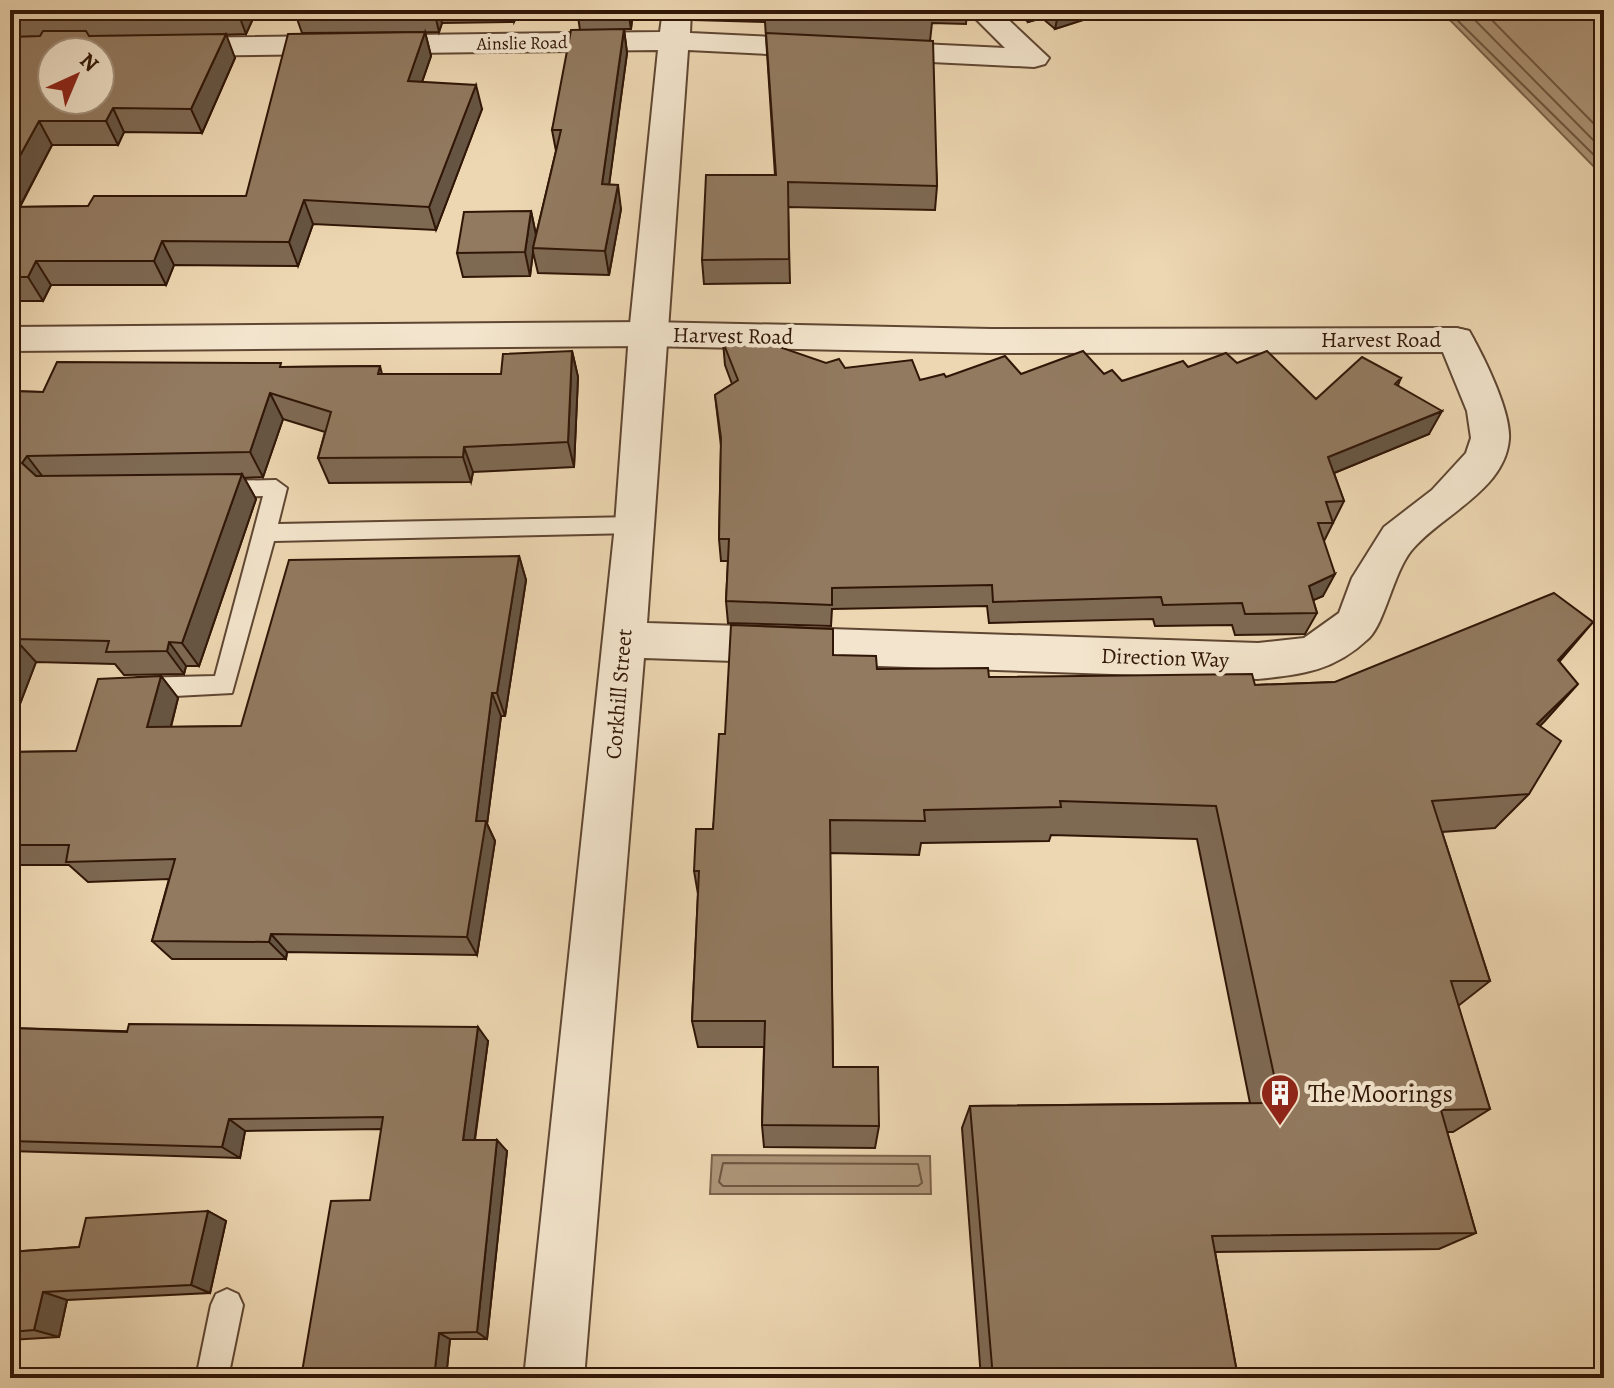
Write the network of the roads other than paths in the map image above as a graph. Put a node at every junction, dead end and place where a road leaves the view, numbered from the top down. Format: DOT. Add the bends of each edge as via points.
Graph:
graph roads {
  1 [pos="981,10"];
  2 [pos="675,25"];
  3 [pos="136,48"];
  4 [pos="647,334"];
  5 [pos="10,339"];
  6 [pos="1456,340"];
  7 [pos="197,489"];
  8 [pos="635,525"];
  9 [pos="265,533"];
  10 [pos="624,640"];
  11 [pos="116,688"];
  12 [pos="227,1305"];
  13 [pos="212,1378"];
  14 [pos="554,1378"];
  1 -- 2 [label="street, Ainslie Road" via="1034,58"];
  2 -- 3 [label="street, Ainslie Road"];
  2 -- 4 [label="street, Corkhill Street"];
  4 -- 5 [label="street, Harvest Road"];
  4 -- 6 [label="street, Harvest Road" via="991,341"];
  4 -- 8 [label="street, Corkhill Street"];
  6 -- 10 [label="street, Direction Way" via="1486,411 1490,438 1484,459 1446,501 1398,538 1373,578 1356,624 1313,655 1258,661"];
  7 -- 9 [label="lane" via="276,488"];
  8 -- 9 [label="lane"];
  8 -- 10 [label="street, Corkhill Street"];
  9 -- 11 [label="lane" via="224,686"];
  10 -- 14 [label="street, Corkhill Street"];
  12 -- 13 [label="lane"];
}
